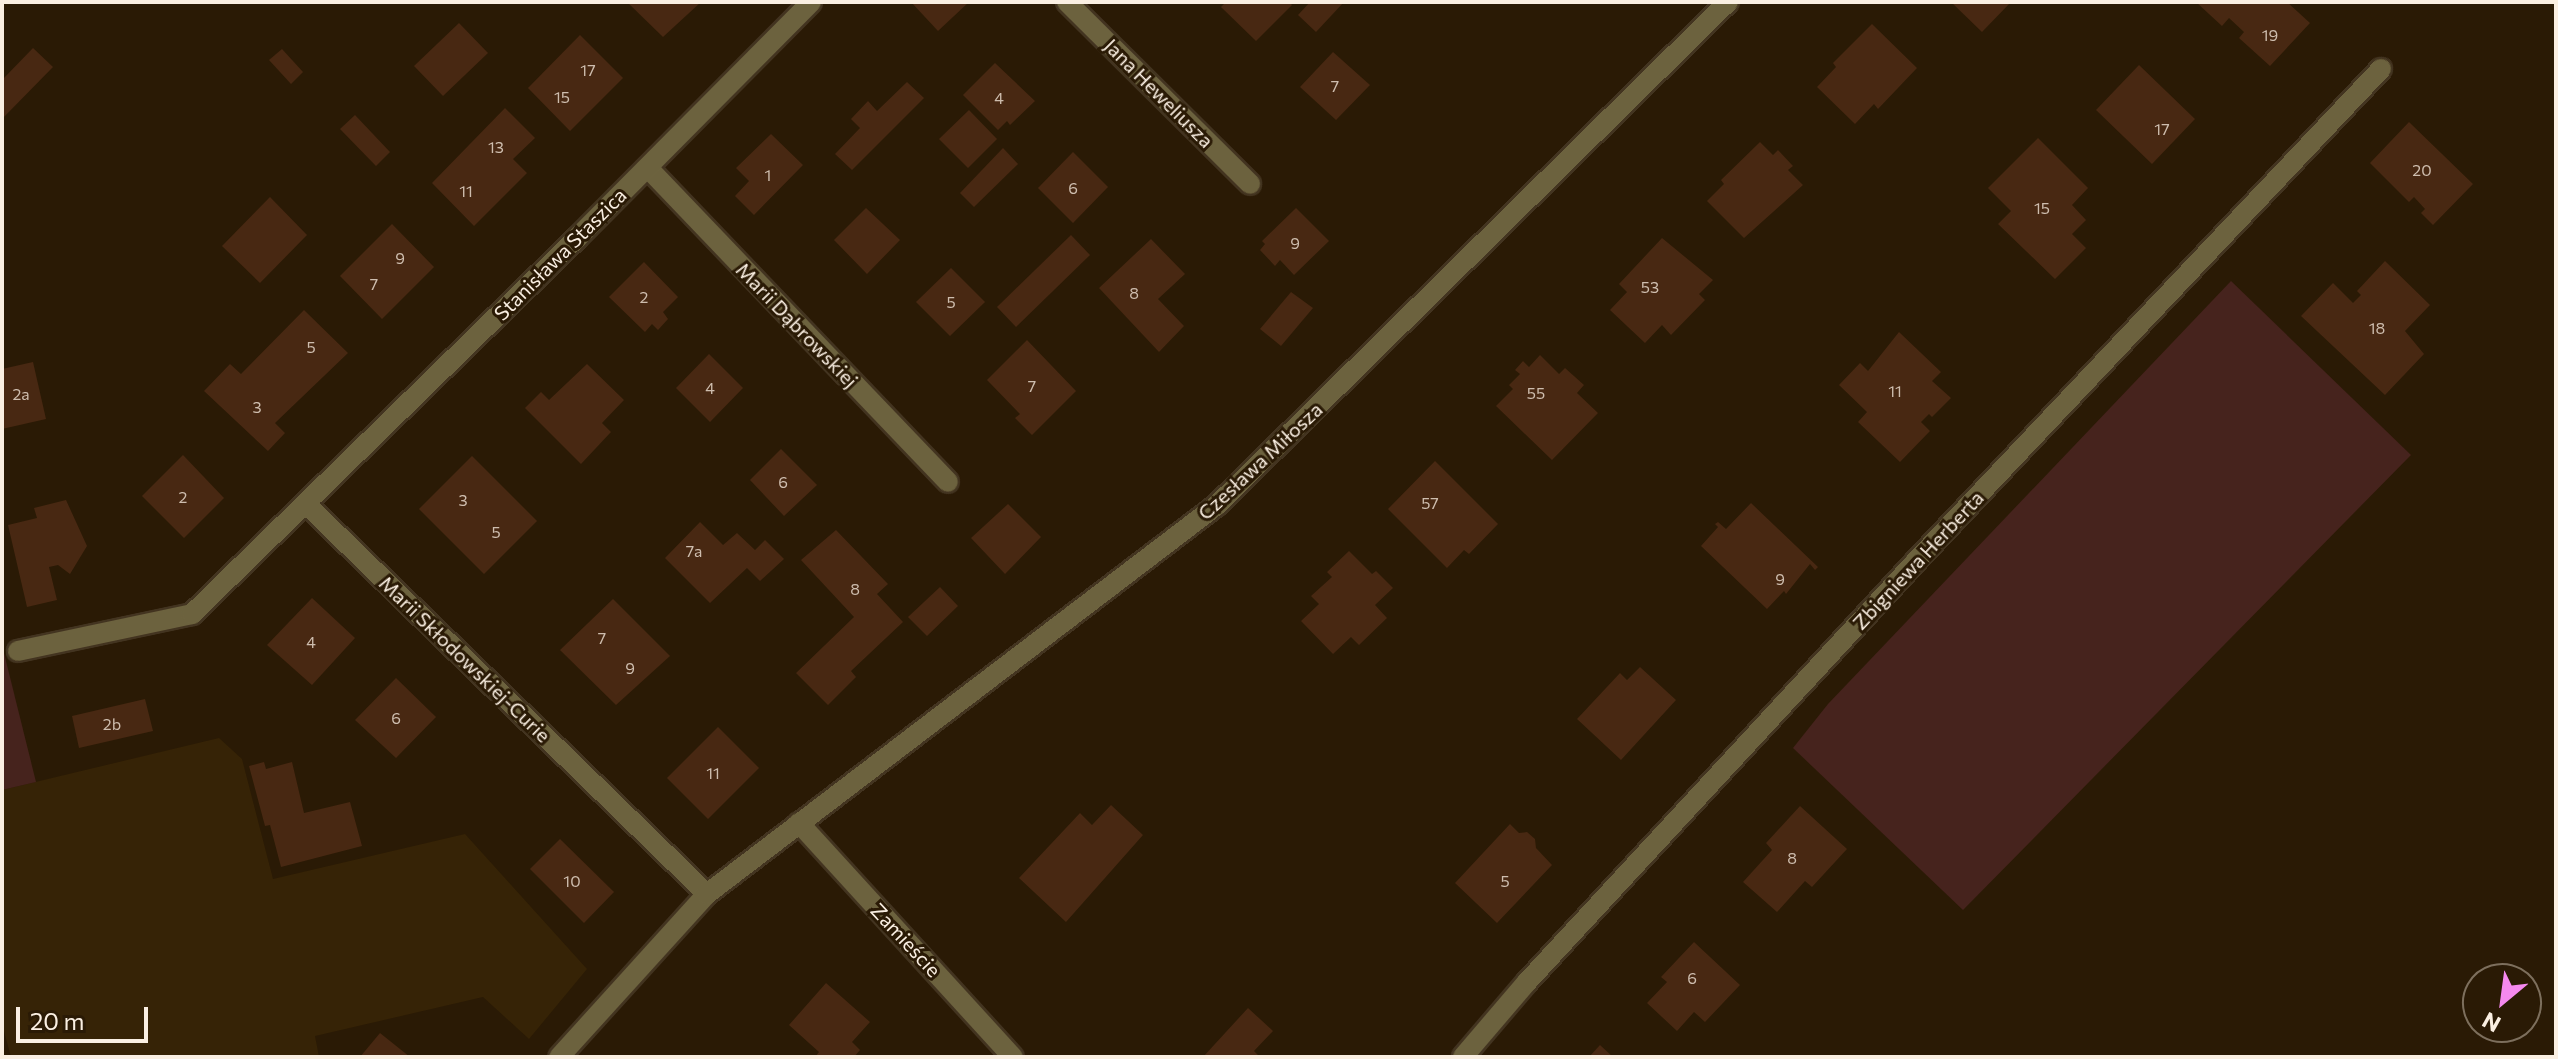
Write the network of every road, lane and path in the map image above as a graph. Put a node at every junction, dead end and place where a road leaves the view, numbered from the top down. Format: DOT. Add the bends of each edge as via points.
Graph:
graph roads {
  1 [pos="1067,2"];
  2 [pos="1728,2"];
  3 [pos="808,3"];
  4 [pos="2381,69"];
  5 [pos="648,168"];
  6 [pos="1250,184"];
  7 [pos="948,482"];
  8 [pos="307,505"];
  9 [pos="18,651"];
  10 [pos="799,823"];
  11 [pos="707,894"];
  12 [pos="559,1057"];
  13 [pos="1013,1057"];
  14 [pos="1463,1057"];
  1 -- 6 [label="street, Jana Heweliusza"];
  2 -- 10 [label="street, Czesława Miłosza" via="1217,505"];
  3 -- 5 [label="street, Stanisława Staszica"];
  4 -- 14 [label="street, Zbigniewa Herberta" via="1916,561"];
  5 -- 7 [label="street, Marii Dąbrowskiej"];
  5 -- 8 [label="street, Stanisława Staszica"];
  8 -- 9 [label="street" via="192,614"];
  8 -- 11 [label="street, Marii Skłodowskiej-Curie"];
  10 -- 11 [label="street, Czesława Miłosza"];
  10 -- 13 [label="street, Zamieście"];
  11 -- 12 [label="street"];
}
